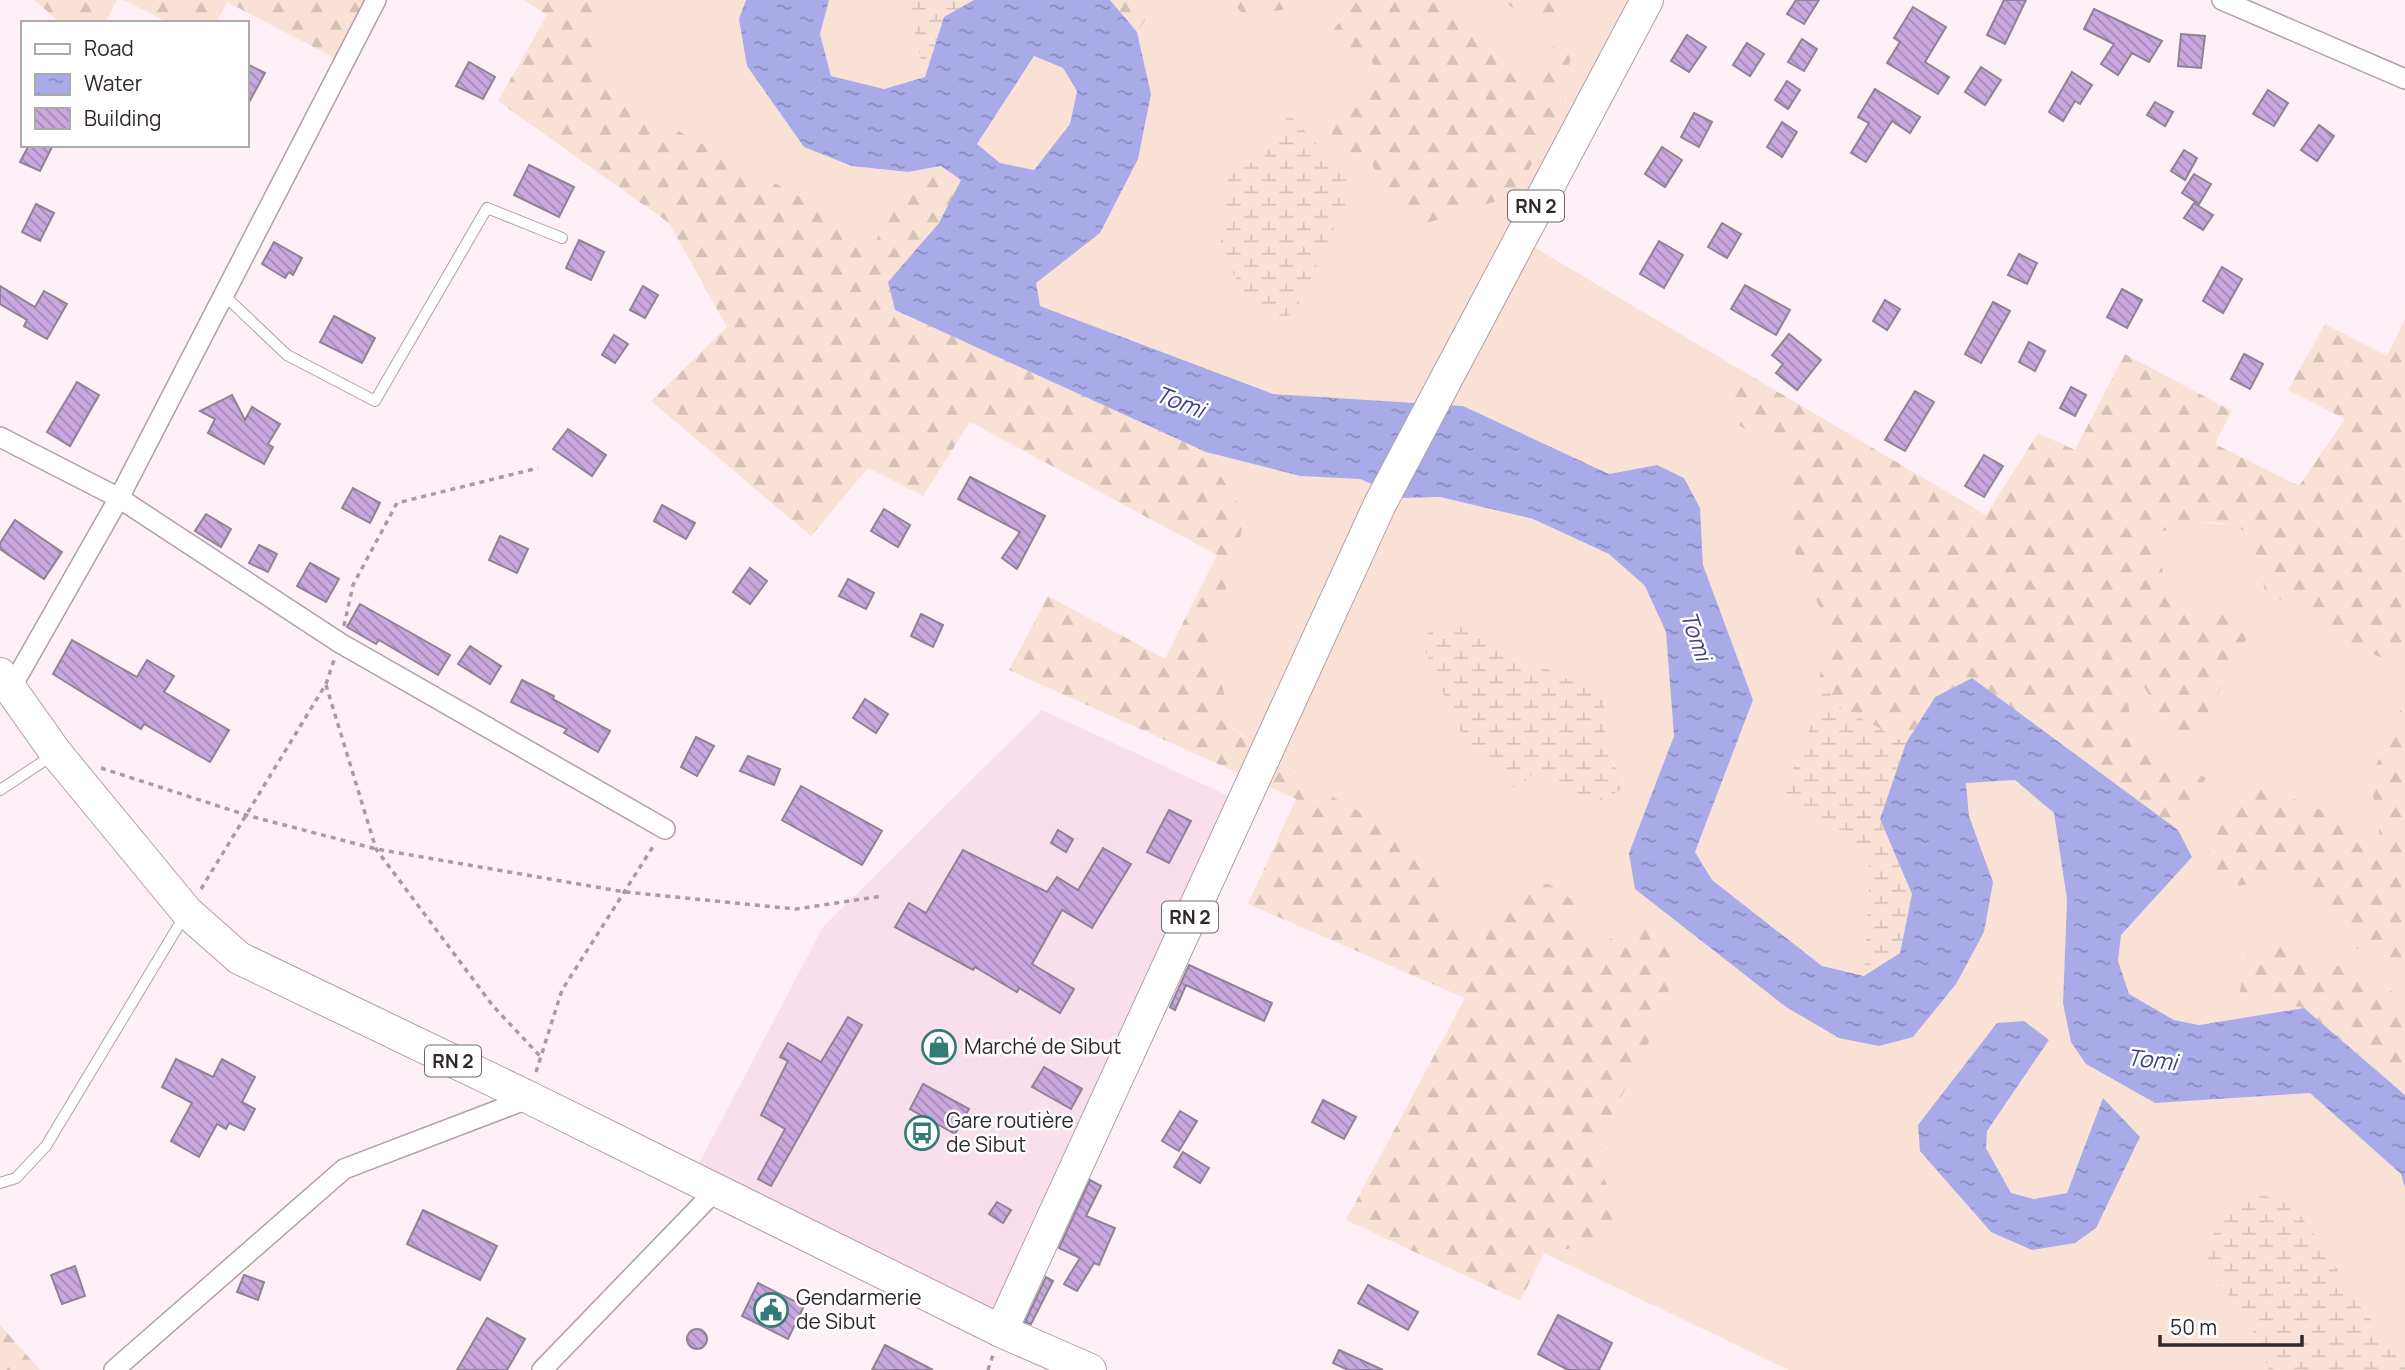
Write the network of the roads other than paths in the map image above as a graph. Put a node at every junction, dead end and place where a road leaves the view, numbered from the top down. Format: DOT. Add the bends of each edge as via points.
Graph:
graph roads {
  1 [pos="376,0"];
  2 [pos="1647,0"];
  3 [pos="2222,0"];
  4 [pos="2405,79"];
  5 [pos="562,238"];
  6 [pos="225,296"];
  7 [pos="0,437"];
  8 [pos="118,498"];
  9 [pos="6,681"];
  10 [pos="56,753"];
  11 [pos="0,790"];
  12 [pos="665,829"];
  13 [pos="187,912"];
  14 [pos="530,1098"];
  15 [pos="0,1183"];
  16 [pos="715,1191"];
  17 [pos="1001,1331"];
  18 [pos="114,1370"];
  19 [pos="542,1370"];
  20 [pos="1090,1370"];
  1 -- 6 [label="street"];
  2 -- 17 [label="main road, RN 2" via="1380,503"];
  3 -- 4 [label="street"];
  5 -- 6 [label="lane" via="487,208 375,401 287,355"];
  6 -- 8 [label="street"];
  7 -- 8 [label="street"];
  8 -- 9 [label="street"];
  8 -- 12 [label="street" via="340,643"];
  9 -- 10 [label="main road, RN 2"];
  10 -- 11 [label="lane"];
  10 -- 13 [label="main road, RN 2"];
  13 -- 14 [label="main road, RN 2" via="239,958"];
  13 -- 15 [label="lane" via="46,1146 16,1178"];
  14 -- 16 [label="main road, RN 2"];
  14 -- 18 [label="street" via="344,1169"];
  16 -- 17 [label="main road, RN 2"];
  16 -- 19 [label="street"];
  17 -- 20 [label="main road, RN 2"];
}
